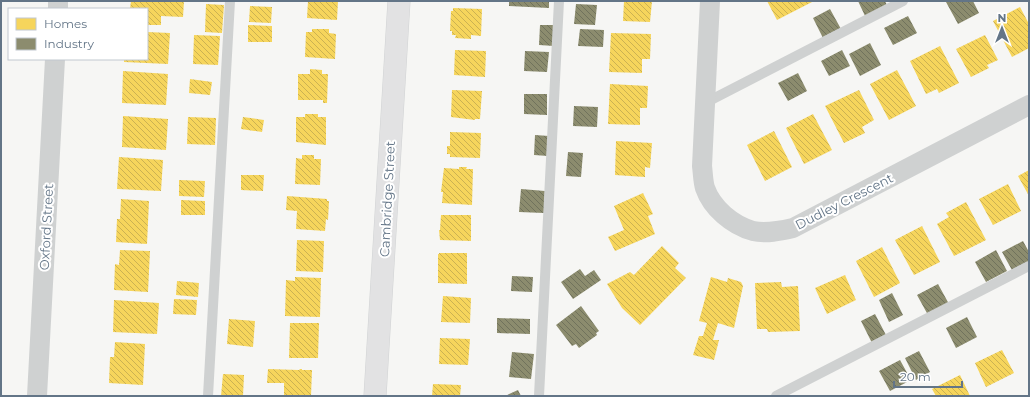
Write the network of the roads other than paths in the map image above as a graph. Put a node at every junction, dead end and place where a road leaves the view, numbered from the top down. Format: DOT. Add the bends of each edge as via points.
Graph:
graph roads {
  1 [pos="230,1"];
  2 [pos="399,1"];
  3 [pos="559,1"];
  4 [pos="710,1"];
  5 [pos="902,1"];
  6 [pos="55,60"];
  7 [pos="705,103"];
  8 [pos="1029,105"];
  9 [pos="1029,266"];
  10 [pos="37,396"];
  11 [pos="208,396"];
  12 [pos="375,396"];
  13 [pos="539,396"];
  14 [pos="776,396"];
  1 -- 11 [label="lane"];
  2 -- 12 [label="street, Cambridge Street"];
  3 -- 13 [label="lane"];
  4 -- 7 [label="street, Dudley Crescent"];
  5 -- 7 [label="lane"];
  6 -- 10 [label="street, Oxford Street"];
  7 -- 8 [label="street, Dudley Crescent" via="702,166 704,187 721,213 753,231 768,232 793,228"];
  9 -- 14 [label="lane"];
}
